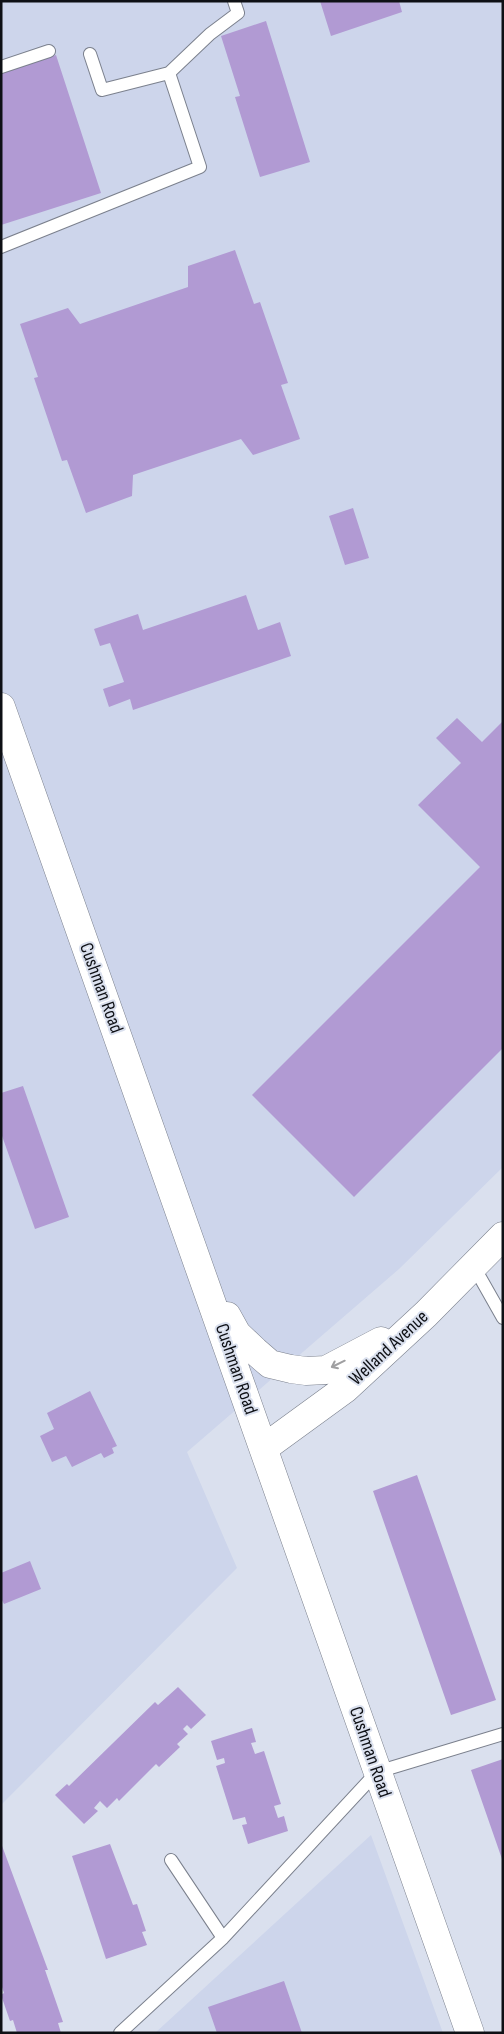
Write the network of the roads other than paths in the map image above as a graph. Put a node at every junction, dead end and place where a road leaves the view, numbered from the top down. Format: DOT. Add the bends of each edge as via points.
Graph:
graph roads {
  1 [pos="234,1"];
  2 [pos="48,51"];
  3 [pos="90,54"];
  4 [pos="1,67"];
  5 [pos="169,73"];
  6 [pos="1,248"];
  7 [pos="1,707"];
  8 [pos="503,1236"];
  9 [pos="199,1264"];
  10 [pos="473,1265"];
  11 [pos="426,1314"];
  12 [pos="503,1318"];
  13 [pos="264,1448"];
  14 [pos="503,1734"];
  15 [pos="377,1772"];
  16 [pos="171,1860"];
  17 [pos="223,1938"];
  18 [pos="120,2033"];
  19 [pos="470,2033"];
  1 -- 5 [label="lane" via="238,13 210,34"];
  2 -- 4 [label="lane"];
  3 -- 5 [label="lane" via="102,90"];
  5 -- 6 [label="lane" via="200,167"];
  7 -- 9 [label="street, Cushman Road"];
  8 -- 10 [label="street, Welland Avenue"];
  11 -- 9 [label="street, one-way" via="326,1370 291,1370 270,1364 237,1334"];
  9 -- 13 [label="street, Cushman Road"];
  10 -- 11 [label="street, Welland Avenue"];
  10 -- 12 [label="lane"];
  11 -- 13 [label="street, Welland Avenue" via="345,1389"];
  13 -- 15 [label="street, Cushman Road"];
  14 -- 15 [label="lane"];
  15 -- 17 [label="lane"];
  15 -- 19 [label="street, Cushman Road"];
  16 -- 17 [label="lane"];
  17 -- 18 [label="lane"];
}
